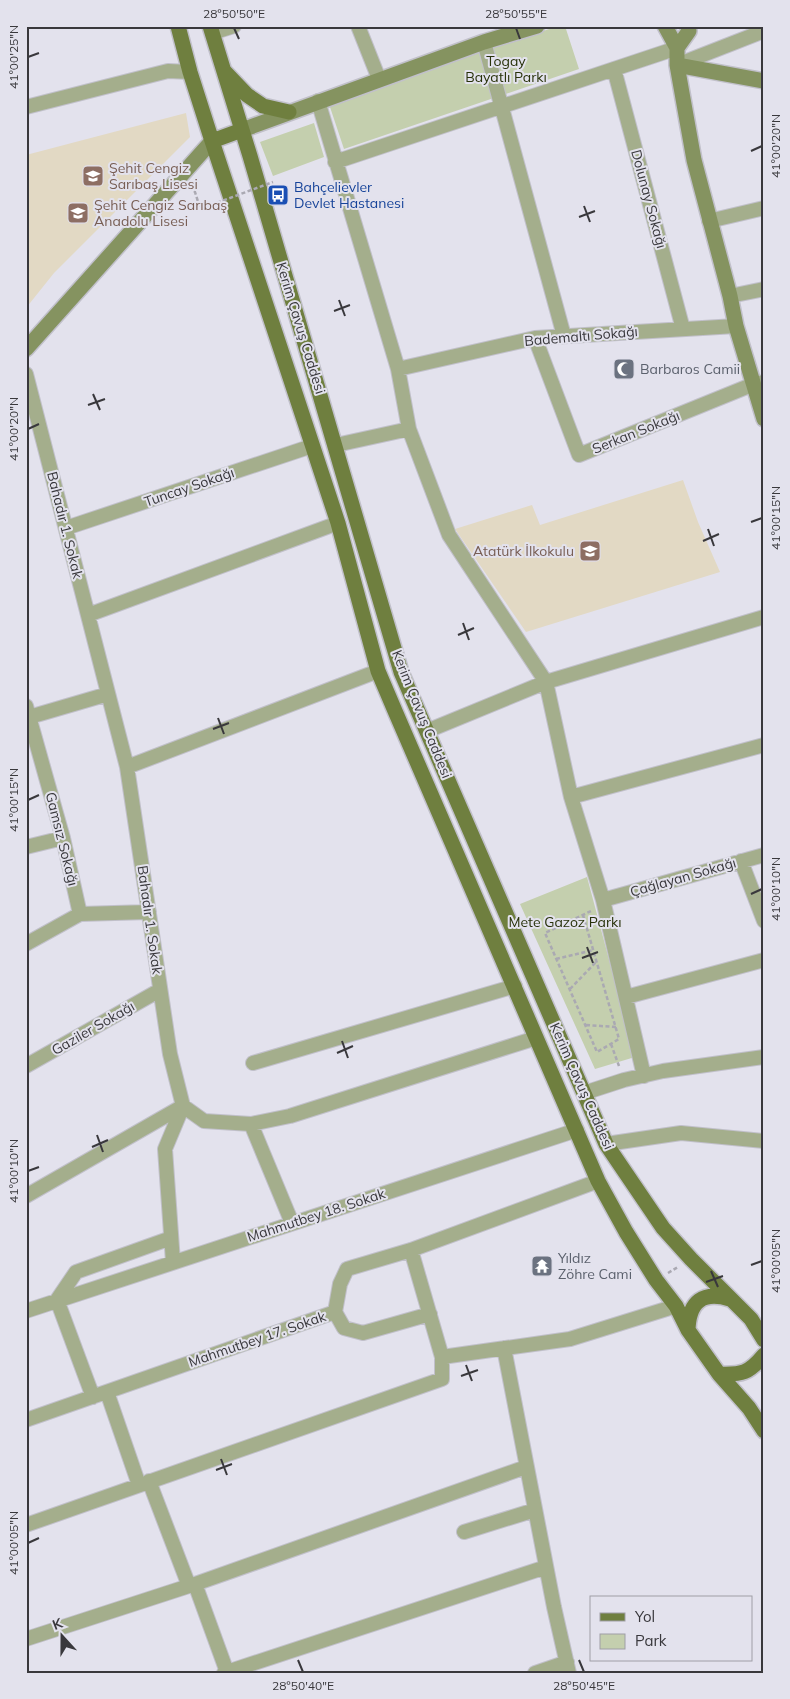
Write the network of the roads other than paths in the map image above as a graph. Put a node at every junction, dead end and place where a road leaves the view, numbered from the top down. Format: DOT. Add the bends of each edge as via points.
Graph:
graph roads {
  1 [pos="178,26"];
  2 [pos="234,26"];
  3 [pos="358,26"];
  4 [pos="505,26"];
  5 [pos="537,26"];
  6 [pos="664,26"];
  7 [pos="688,26"];
  8 [pos="211,29"];
  9 [pos="764,31"];
  10 [pos="484,42"];
  11 [pos="677,48"];
  12 [pos="677,65"];
  13 [pos="614,69"];
  14 [pos="223,70"];
  15 [pos="190,72"];
  16 [pos="379,79"];
  17 [pos="764,80"];
  18 [pos="318,101"];
  19 [pos="26,107"];
  20 [pos="503,107"];
  21 [pos="289,112"];
  22 [pos="242,130"];
  23 [pos="212,141"];
  24 [pos="335,162"];
  25 [pos="764,208"];
  26 [pos="709,221"];
  27 [pos="764,289"];
  28 [pos="730,296"];
  29 [pos="736,326"];
  30 [pos="683,329"];
  31 [pos="564,336"];
  32 [pos="535,338"];
  33 [pos="26,349"];
  34 [pos="398,369"];
  35 [pos="26,374"];
  36 [pos="759,383"];
  37 [pos="764,419"];
  38 [pos="409,429"];
  39 [pos="336,445"];
  40 [pos="312,446"];
  41 [pos="338,523"];
  42 [pos="66,528"];
  43 [pos="88,615"];
  44 [pos="764,617"];
  45 [pos="378,670"];
  46 [pos="546,682"];
  47 [pos="108,694"];
  48 [pos="27,713"];
  49 [pos="427,731"];
  50 [pos="764,745"];
  51 [pos="127,767"];
  52 [pos="571,797"];
  53 [pos="63,838"];
  54 [pos="26,847"];
  55 [pos="764,855"];
  56 [pos="741,861"];
  57 [pos="604,902"];
  58 [pos="149,912"];
  59 [pos="80,914"];
  60 [pos="764,922"];
  61 [pos="26,944"];
  62 [pos="764,960"];
  63 [pos="515,986"];
  64 [pos="160,990"];
  65 [pos="626,997"];
  66 [pos="536,1038"];
  67 [pos="764,1057"];
  68 [pos="254,1063"];
  69 [pos="26,1066"];
  70 [pos="644,1076"];
  71 [pos="584,1093"];
  72 [pos="183,1106"];
  73 [pos="251,1124"];
  74 [pos="576,1130"];
  75 [pos="764,1141"];
  76 [pos="606,1144"];
  77 [pos="598,1180"];
  78 [pos="26,1196"];
  79 [pos="292,1223"];
  80 [pos="172,1238"];
  81 [pos="411,1250"];
  82 [pos="173,1262"];
  83 [pos="730,1299"];
  84 [pos="57,1300"];
  85 [pos="676,1306"];
  86 [pos="26,1311"];
  87 [pos="335,1312"];
  88 [pos="430,1314"];
  89 [pos="757,1319"];
  90 [pos="688,1330"];
  91 [pos="764,1340"];
  92 [pos="504,1348"];
  93 [pos="764,1355"];
  94 [pos="442,1357"];
  95 [pos="719,1374"];
  96 [pos="107,1392"];
  97 [pos="93,1397"];
  98 [pos="26,1420"];
  99 [pos="764,1431"];
  100 [pos="526,1467"];
  101 [pos="144,1483"];
  102 [pos="535,1510"];
  103 [pos="26,1525"];
  104 [pos="464,1532"];
  105 [pos="546,1566"];
  106 [pos="192,1585"];
  107 [pos="26,1639"];
  108 [pos="568,1667"];
  109 [pos="232,1671"];
  110 [pos="535,1673"];
  1 -- 15 [label="main road, Kerim Çavuş Caddesi"];
  2 -- 8 [label="street"];
  3 -- 16 [label="street"];
  4 -- 10 [label="street"];
  5 -- 10 [label="street"];
  6 -- 11 [label="street"];
  7 -- 11 [label="street" via="689,31"];
  8 -- 14 [label="main road, Kerim Çavuş Caddesi"];
  9 -- 12 [label="street"];
  10 -- 16 [label="street"];
  10 -- 20 [label="street"];
  11 -- 12 [label="street"];
  11 -- 13 [label="street"];
  12 -- 17 [label="street"];
  12 -- 26 [label="street"];
  13 -- 20 [label="street"];
  13 -- 30 [label="street, Dolunay Sokağı"];
  14 -- 21 [label="main road" via="247,95 263,106"];
  14 -- 22 [label="main road, Kerim Çavuş Caddesi"];
  15 -- 19 [label="street" via="168,71"];
  15 -- 23 [label="main road, Kerim Çavuş Caddesi"];
  16 -- 18 [label="street"];
  18 -- 21 [label="street"];
  18 -- 24 [label="street"];
  20 -- 24 [label="street"];
  20 -- 31 [label="street"];
  21 -- 22 [label="street"];
  22 -- 23 [label="main road"];
  22 -- 39 [label="main road, Kerim Çavuş Caddesi"];
  23 -- 33 [label="street"];
  23 -- 40 [label="main road, Kerim Çavuş Caddesi"];
  24 -- 34 [label="street"];
  25 -- 26 [label="street"];
  26 -- 28 [label="street"];
  27 -- 28 [label="street"];
  28 -- 29 [label="street"];
  29 -- 30 [label="street, Bademaltı Sokağı"];
  29 -- 36 [label="street"];
  30 -- 31 [label="street, Bademaltı Sokağı"];
  31 -- 32 [label="street, Bademaltı Sokağı"];
  32 -- 34 [label="street, Bademaltı Sokağı"];
  32 -- 36 [label="street, Serkan Sokağı" via="579,455"];
  34 -- 38 [label="street"];
  35 -- 42 [label="street, Bahadır 1. Sokak"];
  36 -- 37 [label="street"];
  38 -- 39 [label="street"];
  38 -- 46 [label="street" via="448,535"];
  39 -- 49 [label="main road, Kerim Çavuş Caddesi" via="401,672"];
  40 -- 41 [label="main road, Kerim Çavuş Caddesi"];
  40 -- 42 [label="street, Tuncay Sokağı"];
  41 -- 43 [label="street"];
  41 -- 45 [label="main road, Kerim Çavuş Caddesi"];
  42 -- 43 [label="street, Bahadır 1. Sokak"];
  43 -- 47 [label="street, Bahadır 1. Sokak"];
  44 -- 46 [label="street"];
  45 -- 51 [label="street"];
  45 -- 63 [label="main road, Kerim Çavuş Caddesi"];
  46 -- 49 [label="street"];
  46 -- 52 [label="street"];
  47 -- 48 [label="street"];
  47 -- 51 [label="street, Bahadır 1. Sokak"];
  48 -- 53 [label="street, Gamsız Sokağı"];
  49 -- 71 [label="main road, Kerim Çavuş Caddesi"];
  50 -- 52 [label="street"];
  51 -- 58 [label="street, Bahadır 1. Sokak"];
  52 -- 57 [label="street"];
  53 -- 54 [label="street"];
  53 -- 59 [label="street, Gamsız Sokağı"];
  55 -- 56 [label="street, Çağlayan Sokağı"];
  56 -- 57 [label="street, Çağlayan Sokağı"];
  56 -- 60 [label="street"];
  57 -- 65 [label="street"];
  58 -- 59 [label="street"];
  58 -- 64 [label="street, Bahadır 1. Sokak"];
  59 -- 61 [label="street"];
  62 -- 65 [label="street"];
  63 -- 66 [label="main road, Kerim Çavuş Caddesi"];
  63 -- 68 [label="street"];
  64 -- 69 [label="street, Gaziler Sokağı"];
  64 -- 72 [label="street, Bahadır 1. Sokak" via="170,1054"];
  65 -- 70 [label="street"];
  66 -- 73 [label="street" via="290,1116"];
  66 -- 74 [label="main road, Kerim Çavuş Caddesi"];
  67 -- 70 [label="street"];
  70 -- 71 [label="street"];
  71 -- 76 [label="main road, Kerim Çavuş Caddesi"];
  72 -- 73 [label="street" via="204,1121"];
  72 -- 78 [label="street"];
  72 -- 80 [label="street" via="165,1149"];
  73 -- 79 [label="street"];
  74 -- 77 [label="main road, Kerim Çavuş Caddesi"];
  74 -- 79 [label="street, Mahmutbey 18. Sokak"];
  75 -- 76 [label="street" via="681,1133"];
  76 -- 83 [label="main road, Kerim Çavuş Caddesi" via="663,1228"];
  77 -- 81 [label="street, Mahmutbey 17. Sokak"];
  77 -- 85 [label="main road, Kerim Çavuş Caddesi" via="626,1232"];
  79 -- 82 [label="street, Mahmutbey 18. Sokak"];
  80 -- 82 [label="street"];
  80 -- 84 [label="street" via="76,1272"];
  81 -- 87 [label="street, Mahmutbey 17. Sokak" via="347,1269 340,1284"];
  81 -- 88 [label="street"];
  82 -- 84 [label="street, Mahmutbey 18. Sokak"];
  83 -- 89 [label="main road, Kerim Çavuş Caddesi"];
  83 -- 90 [label="main road" via="712,1295 696,1303 688,1318"];
  84 -- 86 [label="street, Mahmutbey 18. Sokak"];
  84 -- 97 [label="street"];
  85 -- 90 [label="main road, Kerim Çavuş Caddesi"];
  85 -- 92 [label="street" via="570,1339"];
  87 -- 88 [label="street" via="344,1328 363,1333"];
  87 -- 96 [label="street, Mahmutbey 17. Sokak"];
  88 -- 94 [label="street"];
  89 -- 91 [label="main road, Kerim Çavuş Caddesi"];
  90 -- 95 [label="main road, Kerim Çavuş Caddesi"];
  92 -- 94 [label="street"];
  92 -- 100 [label="street"];
  93 -- 95 [label="main road" via="743,1374"];
  94 -- 101 [label="street" via="442,1379"];
  95 -- 99 [label="main road, Kerim Çavuş Caddesi"];
  96 -- 97 [label="street, Mahmutbey 17. Sokak"];
  96 -- 101 [label="street"];
  97 -- 98 [label="street, Mahmutbey 17. Sokak"];
  100 -- 102 [label="street"];
  100 -- 106 [label="street"];
  101 -- 103 [label="street"];
  101 -- 106 [label="street"];
  102 -- 104 [label="street"];
  102 -- 105 [label="street"];
  105 -- 108 [label="street"];
  105 -- 109 [label="street"];
  106 -- 107 [label="street"];
  106 -- 109 [label="street"];
  108 -- 110 [label="street"];
}
